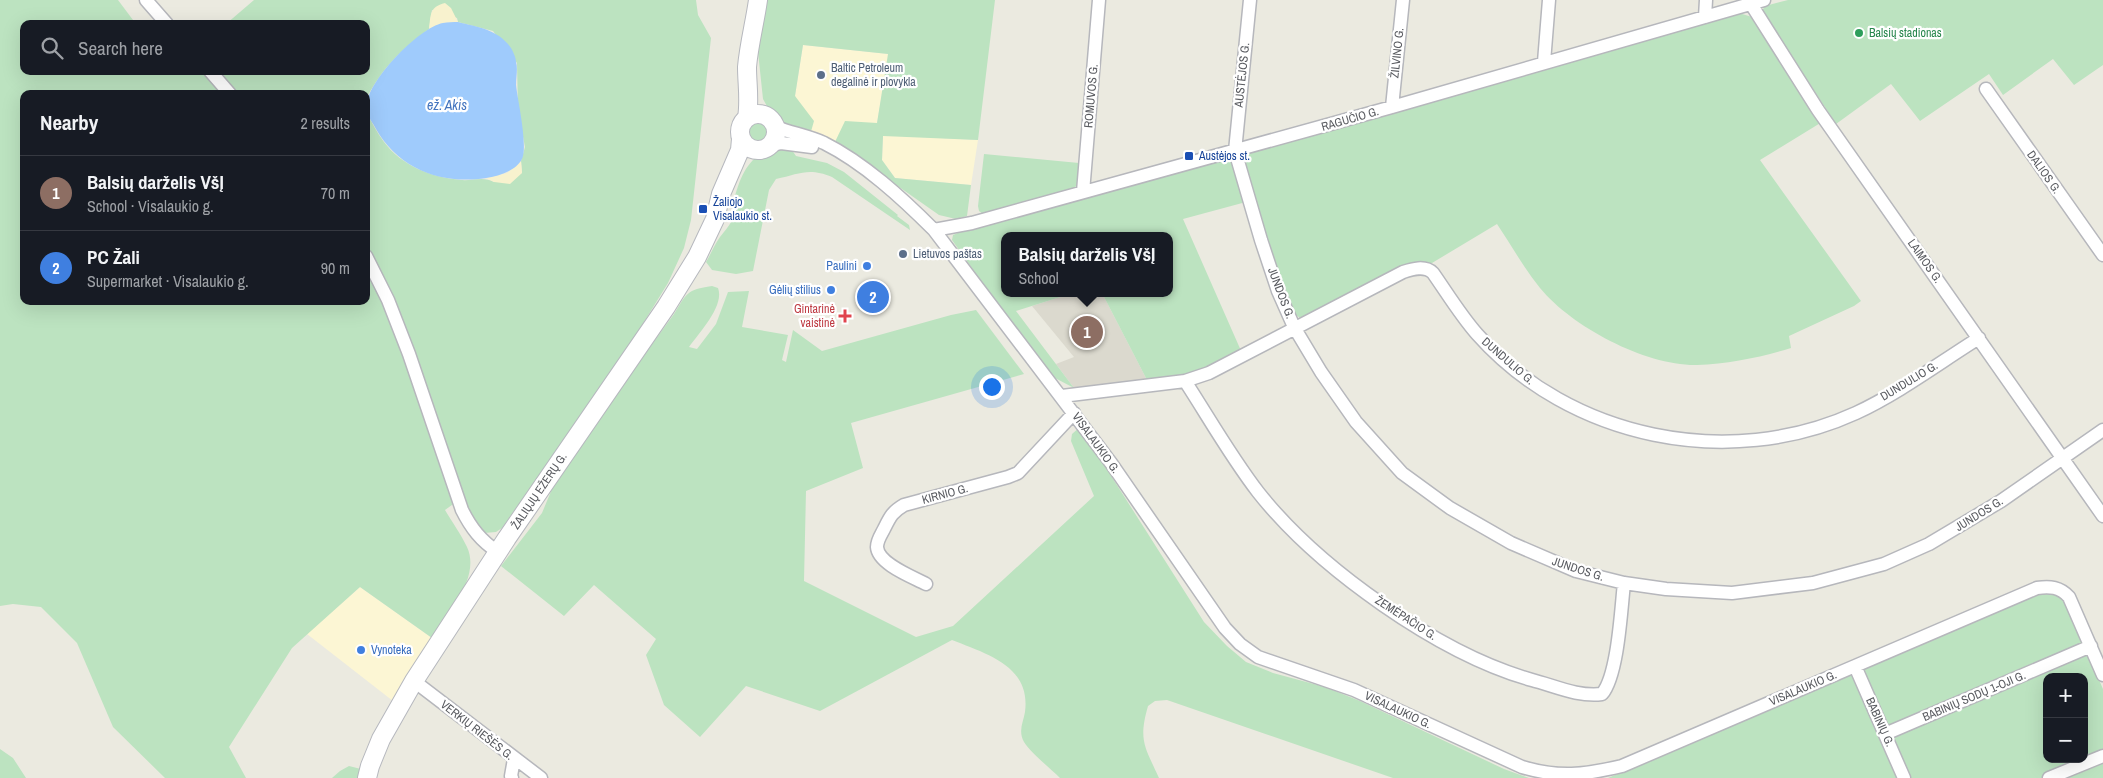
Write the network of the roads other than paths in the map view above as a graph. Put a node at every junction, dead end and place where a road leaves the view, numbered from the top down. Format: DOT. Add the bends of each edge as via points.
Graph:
graph roads {
  1 [pos="146,0"];
  2 [pos="758,0"];
  3 [pos="1099,0"];
  4 [pos="1250,0"];
  5 [pos="1403,0"];
  6 [pos="1550,0"];
  7 [pos="1706,0"];
  8 [pos="1764,0"];
  9 [pos="1750,4"];
  10 [pos="1705,17"];
  11 [pos="164,20"];
  12 [pos="1544,62"];
  13 [pos="213,75"];
  14 [pos="1986,88"];
  15 [pos="227,90"];
  16 [pos="1392,107"];
  17 [pos="762,120"];
  18 [pos="741,139"];
  19 [pos="763,148"];
  20 [pos="1235,150"];
  21 [pos="839,153"];
  22 [pos="1083,192"];
  23 [pos="719,208"];
  24 [pos="934,230"];
  25 [pos="2103,255"];
  26 [pos="370,264"];
  27 [pos="1294,328"];
  28 [pos="1979,338"];
  29 [pos="1186,381"];
  30 [pos="1062,396"];
  31 [pos="1074,413"];
  32 [pos="2103,430"];
  33 [pos="2063,458"];
  34 [pos="2103,516"];
  35 [pos="498,552"];
  36 [pos="1624,583"];
  37 [pos="926,584"];
  38 [pos="2091,646"];
  39 [pos="1855,666"];
  40 [pos="2103,675"];
  41 [pos="414,680"];
  42 [pos="1886,734"];
  43 [pos="2103,756"];
  44 [pos="514,759"];
  45 [pos="367,778"];
  46 [pos="512,778"];
  47 [pos="541,778"];
  48 [pos="1904,778"];
  49 [pos="2049,778"];
  1 -- 11 [label="street"];
  2 -- 17 [label="main road" via="753,35"];
  3 -- 22 [label="street, ROMUVOS G."];
  4 -- 20 [label="street, AUSTĖJOS G."];
  5 -- 16 [label="street, ŽILVINO G."];
  6 -- 12 [label="street"];
  7 -- 10 [label="street"];
  8 -- 9 [label="street, RAGUČIO G."];
  9 -- 10 [label="street, RAGUČIO G."];
  9 -- 28 [label="street, LAIMOS G." via="1818,110"];
  10 -- 12 [label="street, RAGUČIO G."];
  12 -- 16 [label="street, RAGUČIO G."];
  13 -- 15 [label="street"];
  14 -- 25 [label="street, DALIOS G."];
  16 -- 20 [label="street, RAGUČIO G."];
  17 -- 18 [label="main road" via="741,125"];
  17 -- 19 [label="main road" via="776,134"];
  17 -- 21 [label="street, VISALAUKIO G." via="820,142"];
  18 -- 19 [label="main road" via="748,147"];
  18 -- 23 [label="main road, ŽALIŲJŲ EŽERŲ G."];
  19 -- 21 [label="street, VISALAUKIO G." via="781,143"];
  19 -- 23 [label="main road, ŽALIŲJŲ EŽERŲ G."];
  20 -- 22 [label="street, RAGUČIO G."];
  20 -- 27 [label="street, JUNDOS G." via="1261,240"];
  21 -- 24 [label="street, VISALAUKIO G." via="865,170"];
  22 -- 24 [label="street, RAGUČIO G." via="972,224"];
  23 -- 35 [label="main road, ŽALIŲJŲ EŽERŲ G." via="697,257 666,307"];
  24 -- 30 [label="street, VISALAUKIO G."];
  26 -- 35 [label="street" via="409,354 462,510 478,536"];
  27 -- 28 [label="street, DUNDULIO G." via="1402,272 1418,268 1430,270 1477,334 1537,386 1608,422 1644,434 1690,441 1767,439 1825,425 1893,392"];
  27 -- 29 [label="street, DUNDULIO G." via="1209,373"];
  27 -- 36 [label="street, JUNDOS G." via="1356,422 1402,473 1421,488 1511,543 1576,571"];
  28 -- 33 [label="street, LAIMOS G."];
  29 -- 30 [label="street, DUNDULIO G."];
  29 -- 36 [label="street, ŽEMĖPAČIO G." via="1259,493 1313,549 1344,576 1406,619 1483,662 1516,676 1588,696 1602,694 1612,673"];
  30 -- 31 [label="street, VISALAUKIO G."];
  31 -- 37 [label="street, KIRNIO G." via="1018,472 904,505 894,511 878,541 879,556"];
  31 -- 39 [label="street, VISALAUKIO G." via="1225,628 1240,644 1258,657 1354,690 1522,767 1570,775 1622,766"];
  32 -- 33 [label="street, JUNDOS G."];
  33 -- 34 [label="street, LAIMOS G."];
  33 -- 36 [label="street, JUNDOS G." via="2001,501 1929,544 1852,574 1806,584 1732,593"];
  35 -- 41 [label="main road, ŽALIŲJŲ EŽERŲ G."];
  38 -- 39 [label="street, VISALAUKIO G." via="2069,597 2047,586"];
  38 -- 40 [label="street, VISALAUKIO G."];
  38 -- 42 [label="street, BABINIŲ SODŲ 1-OJI G."];
  39 -- 42 [label="street, BABINIŲ G."];
  41 -- 44 [label="street, VERKIŲ RIEŠĖS G."];
  41 -- 45 [label="main road, ŽALIŲJŲ EŽERŲ G." via="381,738"];
  42 -- 48 [label="street, BABINIŲ G."];
  43 -- 49 [label="street"];
  44 -- 46 [label="street"];
  44 -- 47 [label="street, VERKIŲ RIEŠĖS G."];
}
